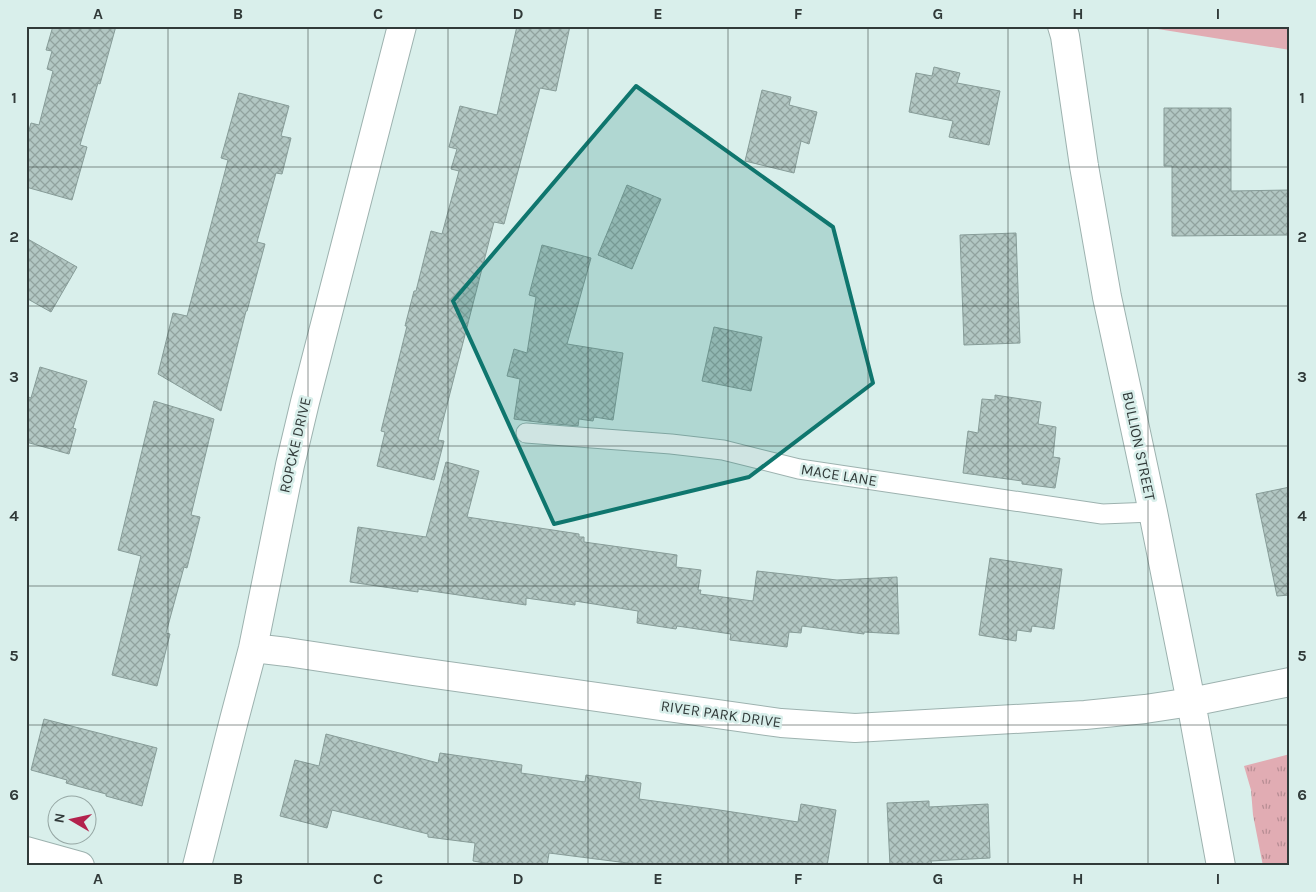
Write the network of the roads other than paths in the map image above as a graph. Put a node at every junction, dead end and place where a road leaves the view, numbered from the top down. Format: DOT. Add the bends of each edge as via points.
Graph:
graph roads {
  1 [pos="402,26"];
  2 [pos="1062,26"];
  3 [pos="526,433"];
  4 [pos="1153,512"];
  5 [pos="253,648"];
  6 [pos="1290,682"];
  7 [pos="1191,702"];
  8 [pos="26,852"];
  9 [pos="80,866"];
  10 [pos="197,866"];
  11 [pos="1221,866"];
  1 -- 5 [label="street, ROPCKE DRIVE" via="305,402"];
  2 -- 4 [label="street, BULLION STREET" via="1106,297"];
  3 -- 4 [label="lane, MACE LANE" via="723,450 799,469 1102,514"];
  4 -- 7 [label="street, BULLION STREET"];
  5 -- 7 [label="street, RIVER PARK DRIVE" via="771,721 855,728 1084,715"];
  5 -- 10 [label="street, ROPCKE DRIVE"];
  6 -- 7 [label="street, RIVER PARK DRIVE"];
  7 -- 11 [label="street, BULLION STREET"];
  8 -- 9 [label="street"];
}
